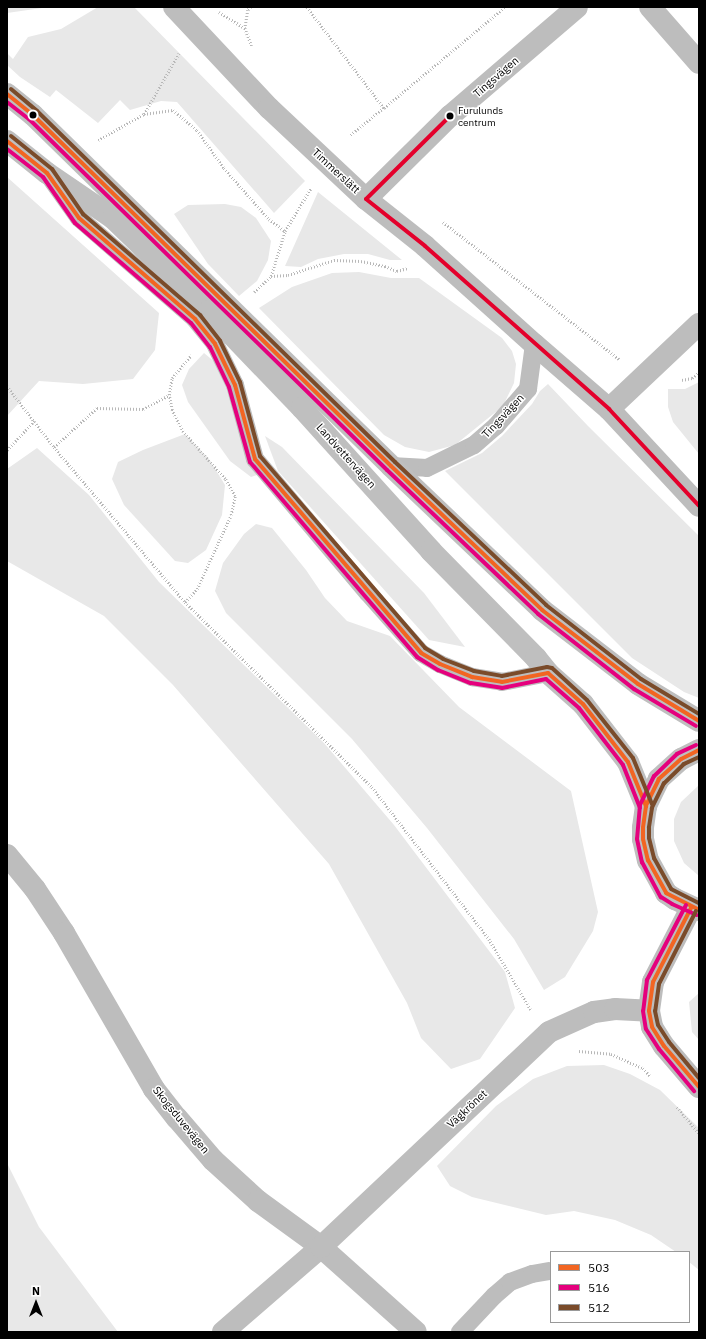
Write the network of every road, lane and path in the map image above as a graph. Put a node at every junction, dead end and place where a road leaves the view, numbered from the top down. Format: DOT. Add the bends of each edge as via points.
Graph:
graph roads {
  1 [pos="174,7"];
  2 [pos="251,7"];
  3 [pos="307,7"];
  4 [pos="505,7"];
  5 [pos="577,7"];
  6 [pos="650,7"];
  7 [pos="245,28"];
  8 [pos="195,30"];
  9 [pos="256,51"];
  10 [pos="696,52"];
  11 [pos="7,94"];
  12 [pos="384,108"];
  13 [pos="144,114"];
  14 [pos="351,135"];
  15 [pos="7,141"];
  16 [pos="94,142"];
  17 [pos="47,172"];
  18 [pos="310,188"];
  19 [pos="366,199"];
  20 [pos="438,218"];
  21 [pos="444,222"];
  22 [pos="285,231"];
  23 [pos="425,246"];
  24 [pos="271,276"];
  25 [pos="254,292"];
  26 [pos="699,324"];
  27 [pos="534,344"];
  28 [pos="191,355"];
  29 [pos="699,372"];
  30 [pos="644,375"];
  31 [pos="7,386"];
  32 [pos="170,395"];
  33 [pos="609,409"];
  34 [pos="34,421"];
  35 [pos="54,447"];
  36 [pos="7,450"];
  37 [pos="391,466"];
  38 [pos="699,506"];
  39 [pos="185,602"];
  40 [pos="548,673"];
  41 [pos="699,721"];
  42 [pos="699,750"];
  43 [pos="646,806"];
  44 [pos="7,855"];
  45 [pos="695,909"];
  46 [pos="649,1011"];
  47 [pos="549,1032"];
  48 [pos="653,1080"];
  49 [pos="699,1087"];
  50 [pos="673,1103"];
  51 [pos="699,1133"];
  52 [pos="320,1247"];
  53 [pos="549,1271"];
  54 [pos="223,1332"];
  55 [pos="416,1332"];
  56 [pos="460,1332"];
  1 -- 8 [label="street, Timmerslätt"];
  2 -- 7 [label="path" via="248,10"];
  3 -- 12 [label="path"];
  4 -- 12 [label="path"];
  5 -- 19 [label="street, Tingsvägen" via="450,116"];
  6 -- 10 [label="street"];
  7 -- 8 [label="path" via="213,8"];
  7 -- 9 [label="path" via="251,46"];
  8 -- 13 [label="path"];
  8 -- 19 [label="street, Timmerslätt" via="269,108"];
  11 -- 37 [label="street, Landvettervägen" via="33,115"];
  12 -- 14 [label="path"];
  13 -- 16 [label="path"];
  13 -- 22 [label="path" via="173,110 197,130 224,168 269,219"];
  15 -- 17 [label="street, Landvettervägen"];
  17 -- 40 [label="street, Landvettervägen" via="113,218 209,311"];
  17 -- 40 [label="lane" via="79,218 199,324 215,344 235,385 255,459 421,653 440,664 487,680 502,682"];
  18 -- 22 [label="path"];
  19 -- 23 [label="street, Timmerslätt"];
  20 -- 21 [label="path"];
  21 -- 23 [label="path"];
  21 -- 30 [label="path" via="611,355"];
  22 -- 24 [label="path"];
  23 -- 24 [label="path" via="407,269 397,271 361,261 334,260 288,275"];
  23 -- 27 [label="street, Timmerslätt"];
  24 -- 25 [label="path"];
  26 -- 30 [label="street"];
  27 -- 33 [label="street, Timmerslätt"];
  27 -- 37 [label="lane, Tingsvägen" via="528,390 496,426 474,445 427,468"];
  28 -- 32 [label="path" via="172,378"];
  29 -- 30 [label="path" via="692,378 681,380 666,380"];
  30 -- 33 [label="street"];
  31 -- 34 [label="path"];
  32 -- 35 [label="path" via="143,409 97,408"];
  32 -- 39 [label="path" via="172,410 183,432 225,479 235,496 231,515 197,589"];
  33 -- 38 [label="street, Timmerslätt"];
  34 -- 35 [label="path"];
  34 -- 36 [label="path"];
  35 -- 39 [label="path"];
  37 -- 41 [label="street, Landvettervägen" via="542,610 638,684"];
  39 -- 47 [label="path" via="372,787 488,939 533,1013"];
  40 -- 43 [label="street, Landvettervägen" via="583,704 628,762"];
  42 -- 43 [label="street" via="669,768 659,779"];
  43 -- 45 [label="street" via="643,839 648,860 666,893"];
  44 -- 52 [label="street, Skogsduvevägen" via="35,889 64,933 154,1089 177,1118 213,1160 258,1201"];
  45 -- 46 [label="street" via="653,982"];
  46 -- 47 [label="street, Vägkrönet" via="615,1009 594,1012"];
  46 -- 49 [label="street" via="652,1026 664,1046"];
  47 -- 48 [label="path" via="567,1052 611,1054 643,1068"];
  47 -- 52 [label="street, Vägkrönet"];
  50 -- 51 [label="path"];
  52 -- 54 [label="street, Vägkrönet"];
  52 -- 55 [label="street, Skogsduvevägen"];
  53 -- 56 [label="lane" via="510,1282"];
}
